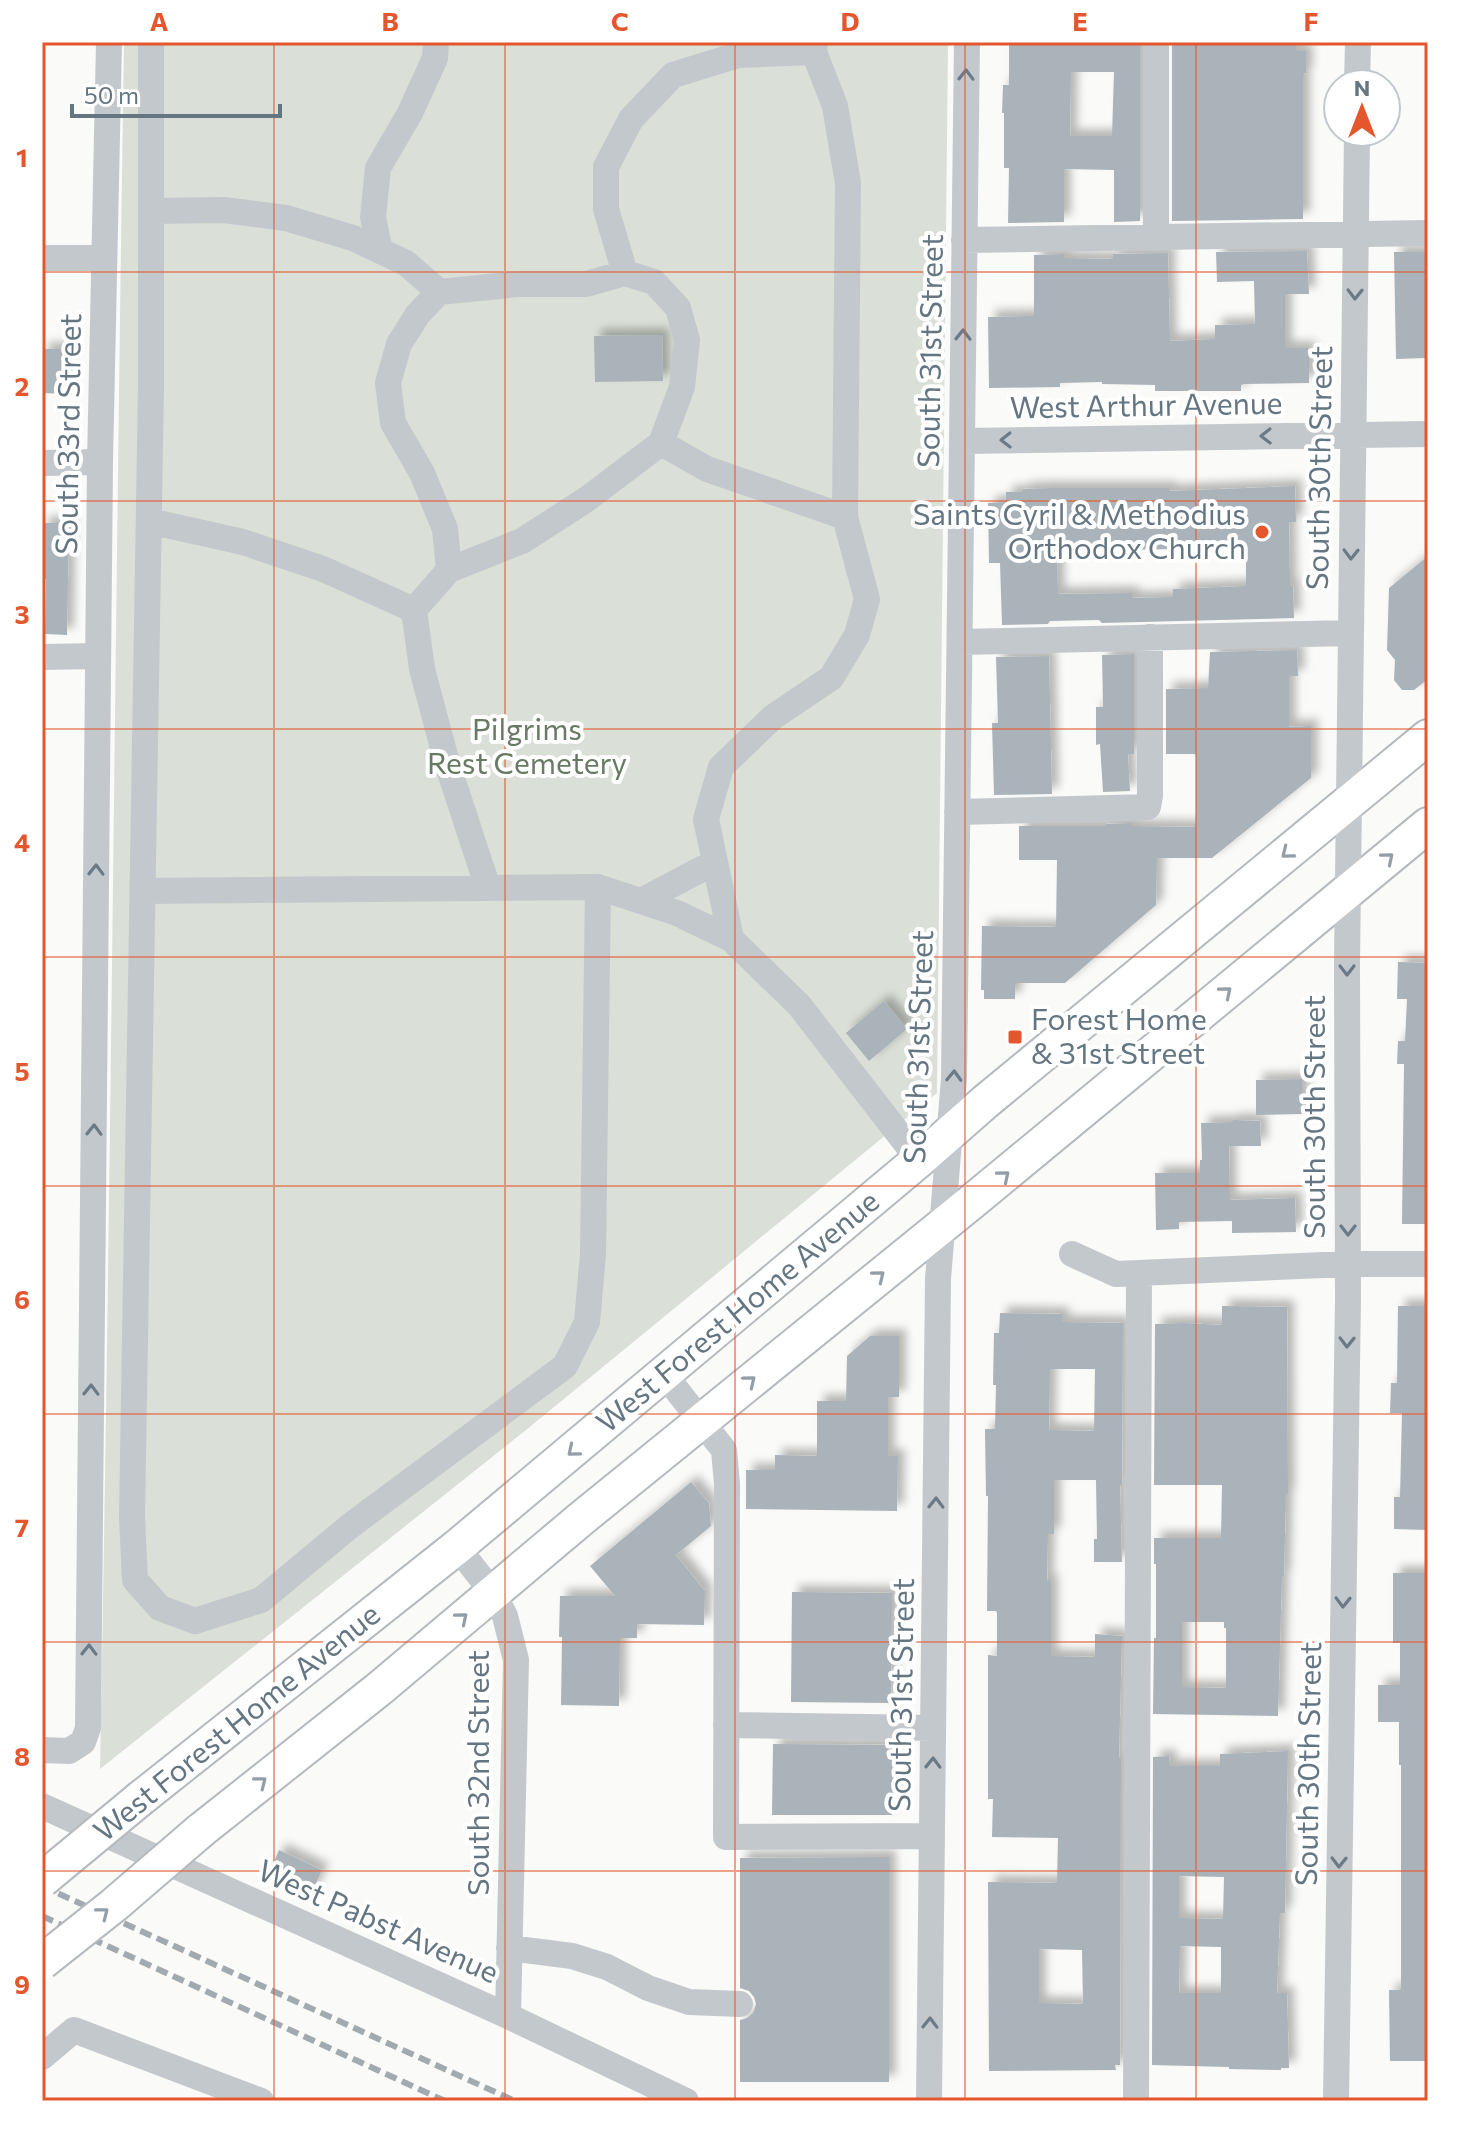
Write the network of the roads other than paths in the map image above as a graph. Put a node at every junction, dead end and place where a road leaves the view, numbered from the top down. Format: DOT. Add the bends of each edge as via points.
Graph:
graph roads {
  1 [pos="109,42"];
  2 [pos="151,42"];
  3 [pos="436,42"];
  4 [pos="967,42"];
  5 [pos="1156,42"];
  6 [pos="1358,42"];
  7 [pos="814,47"];
  8 [pos="1357,68"];
  9 [pos="1357,148"];
  10 [pos="151,211"];
  11 [pos="1428,233"];
  12 [pos="1355,234"];
  13 [pos="1156,237"];
  14 [pos="964,240"];
  15 [pos="380,251"];
  16 [pos="42,258"];
  17 [pos="104,258"];
  18 [pos="625,273"];
  19 [pos="439,292"];
  20 [pos="1353,434"];
  21 [pos="1428,434"];
  22 [pos="962,441"];
  23 [pos="661,443"];
  24 [pos="100,462"];
  25 [pos="42,463"];
  26 [pos="845,517"];
  27 [pos="149,521"];
  28 [pos="449,570"];
  29 [pos="414,610"];
  30 [pos="1350,633"];
  31 [pos="1150,637"];
  32 [pos="960,642"];
  33 [pos="98,656"];
  34 [pos="42,657"];
  35 [pos="1428,737"];
  36 [pos="1348,804"];
  37 [pos="957,812"];
  38 [pos="1428,825"];
  39 [pos="715,862"];
  40 [pos="598,887"];
  41 [pos="488,888"];
  42 [pos="143,891"];
  43 [pos="1348,892"];
  44 [pos="641,901"];
  45 [pos="731,939"];
  46 [pos="951,1132"];
  47 [pos="919,1160"];
  48 [pos="943,1224"];
  49 [pos="1072,1254"];
  50 [pos="1348,1264"];
  51 [pos="1428,1264"];
  52 [pos="1139,1274"];
  53 [pos="664,1374"];
  54 [pos="701,1420"];
  55 [pos="457,1547"];
  56 [pos="493,1593"];
  57 [pos="726,1725"];
  58 [pos="933,1728"];
  59 [pos="42,1750"];
  60 [pos="42,1806"];
  61 [pos="932,1836"];
  62 [pos="42,1880"];
  63 [pos="509,1948"];
  64 [pos="42,1962"];
  65 [pos="740,2004"];
  66 [pos="508,2016"];
  67 [pos="42,2057"];
  68 [pos="255,2100"];
  69 [pos="686,2101"];
  70 [pos="929,2101"];
  71 [pos="1136,2101"];
  72 [pos="1336,2101"];
  1 -- 17 [label="street, South 33rd Street"];
  2 -- 10 [label="street"];
  3 -- 15 [label="street" via="435,58 416,100 378,168 373,217"];
  14 -- 4 [label="street, South 31st Street, one-way"];
  5 -- 13 [label="street"];
  6 -- 8 [label="street"];
  7 -- 18 [label="street" via="738,55 673,75 631,119 606,167 606,209"];
  7 -- 26 [label="street" via="835,106 848,183"];
  9 -- 12 [label="street, South 30th Street"];
  10 -- 15 [label="street" via="224,210 286,218"];
  10 -- 27 [label="street"];
  11 -- 12 [label="street"];
  12 -- 13 [label="street"];
  12 -- 20 [label="street, South 30th Street, one-way"];
  13 -- 14 [label="street"];
  22 -- 14 [label="street, South 31st Street, one-way"];
  15 -- 19 [label="street" via="406,263"];
  16 -- 17 [label="street"];
  17 -- 24 [label="street, South 33rd Street"];
  18 -- 19 [label="street" via="586,284"];
  18 -- 23 [label="street" via="654,282 678,308 687,340 682,387"];
  19 -- 28 [label="street" via="399,344 388,383 393,423 422,473 445,529"];
  20 -- 21 [label="street, West Arthur Avenue"];
  20 -- 22 [label="street, West Arthur Avenue, one-way"];
  20 -- 30 [label="street, South 30th Street, one-way"];
  22 -- 32 [label="street, South 31st Street"];
  23 -- 26 [label="street" via="707,469"];
  23 -- 28 [label="street" via="522,541"];
  24 -- 25 [label="street"];
  24 -- 33 [label="street, South 33rd Street"];
  26 -- 39 [label="street" via="867,599 857,635 831,678 773,717 721,767 706,819"];
  27 -- 29 [label="street" via="243,542 323,569"];
  27 -- 42 [label="street"];
  28 -- 29 [label="street"];
  29 -- 41 [label="street" via="436,723"];
  30 -- 31 [label="street"];
  30 -- 36 [label="street, South 30th Street"];
  31 -- 32 [label="street"];
  31 -- 37 [label="street" via="1148,807"];
  32 -- 37 [label="street, South 31st Street"];
  33 -- 34 [label="street"];
  59 -- 33 [label="street, South 33rd Street, one-way" via="69,1751 83,1742 88,1728"];
  35 -- 36 [label="main road, West Forest Home Avenue"];
  36 -- 43 [label="street, South 30th Street"];
  36 -- 46 [label="main road, West Forest Home Avenue, one-way"];
  46 -- 37 [label="street, South 31st Street, one-way"];
  43 -- 38 [label="main road, West Forest Home Avenue, one-way"];
  39 -- 44 [label="street"];
  39 -- 45 [label="street"];
  40 -- 41 [label="street"];
  40 -- 42 [label="street" via="593,1254 587,1322 565,1366 350,1526 261,1600 195,1621 160,1608 135,1580"];
  40 -- 44 [label="street"];
  41 -- 42 [label="street"];
  48 -- 43 [label="main road, West Forest Home Avenue, one-way"];
  43 -- 50 [label="street, South 30th Street, one-way"];
  44 -- 45 [label="street"];
  45 -- 47 [label="street" via="799,1005"];
  46 -- 47 [label="main road, West Forest Home Avenue"];
  46 -- 48 [label="street, South 31st Street"];
  47 -- 53 [label="main road, West Forest Home Avenue"];
  54 -- 48 [label="main road, West Forest Home Avenue, one-way"];
  58 -- 48 [label="street, South 31st Street, one-way"];
  49 -- 52 [label="street" via="1116,1274"];
  50 -- 51 [label="street"];
  50 -- 52 [label="street"];
  50 -- 72 [label="street, South 30th Street, one-way"];
  52 -- 71 [label="street"];
  53 -- 54 [label="street"];
  53 -- 55 [label="main road, West Forest Home Avenue, one-way"];
  54 -- 56 [label="main road, West Forest Home Avenue"];
  54 -- 57 [label="street" via="724,1450 727,1484"];
  55 -- 56 [label="street, South 32nd Street"];
  55 -- 62 [label="main road, West Forest Home Avenue, bridge"];
  56 -- 63 [label="street, South 32nd Street" via="516,1660"];
  64 -- 56 [label="main road, West Forest Home Avenue, one-way, bridge"];
  57 -- 58 [label="street"];
  57 -- 61 [label="street" via="726,1837"];
  61 -- 58 [label="street, South 31st Street, one-way"];
  60 -- 66 [label="street, West Pabst Avenue"];
  70 -- 61 [label="street, South 31st Street, one-way"];
  63 -- 65 [label="street" via="572,1956 689,2002"];
  63 -- 66 [label="street, South 32nd Street"];
  66 -- 69 [label="street, West Pabst Avenue"];
  67 -- 68 [label="street" via="74,2030"];
}
